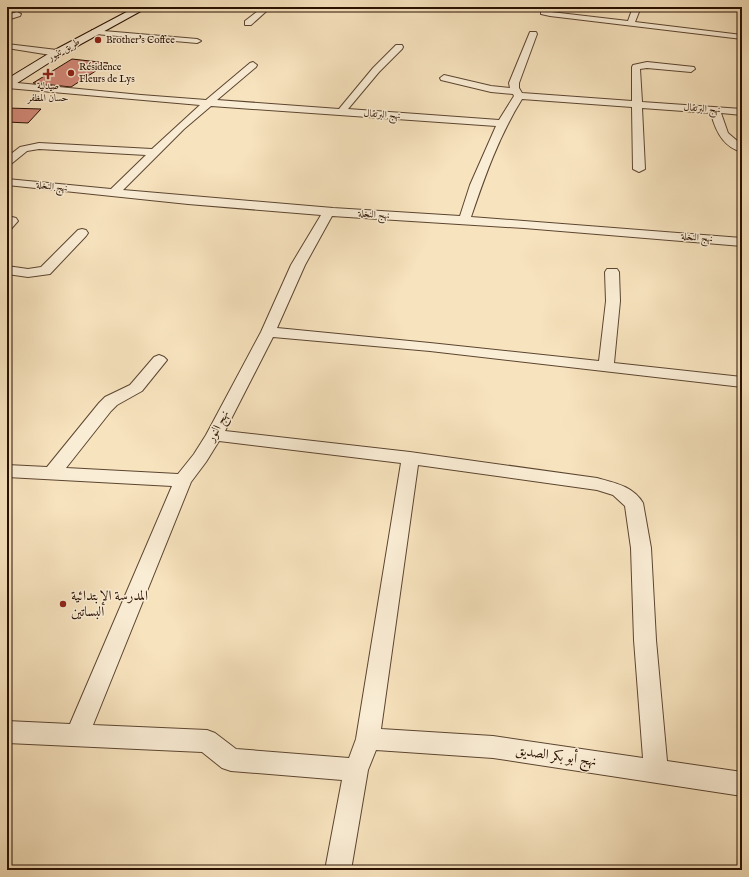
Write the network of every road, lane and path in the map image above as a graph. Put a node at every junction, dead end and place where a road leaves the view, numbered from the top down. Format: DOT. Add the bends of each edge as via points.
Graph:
graph roads {
  1 [pos="143,7"];
  2 [pos="267,7"];
  3 [pos="536,7"];
  4 [pos="637,7"];
  5 [pos="544,9"];
  6 [pos="589,11"];
  7 [pos="17,14"];
  8 [pos="7,18"];
  9 [pos="631,23"];
  10 [pos="248,24"];
  11 [pos="95,32"];
  12 [pos="533,34"];
  13 [pos="742,36"];
  14 [pos="197,41"];
  15 [pos="7,46"];
  16 [pos="399,47"];
  17 [pos="57,53"];
  18 [pos="253,65"];
  19 [pos="691,69"];
  20 [pos="444,78"];
  21 [pos="7,85"];
  22 [pos="518,94"];
  23 [pos="207,102"];
  24 [pos="637,104"];
  25 [pos="715,110"];
  26 [pos="341,112"];
  27 [pos="742,112"];
  28 [pos="502,123"];
  29 [pos="742,149"];
  30 [pos="155,152"];
  31 [pos="7,162"];
  32 [pos="639,169"];
  33 [pos="7,182"];
  34 [pos="113,193"];
  35 [pos="328,212"];
  36 [pos="464,221"];
  37 [pos="82,233"];
  38 [pos="742,242"];
  39 [pos="7,270"];
  40 [pos="612,272"];
  41 [pos="268,332"];
  42 [pos="159,360"];
  43 [pos="606,366"];
  44 [pos="742,382"];
  45 [pos="214,435"];
  46 [pos="410,458"];
  47 [pos="7,470"];
  48 [pos="52,473"];
  49 [pos="183,480"];
  50 [pos="7,732"];
  51 [pos="77,736"];
  52 [pos="368,739"];
  53 [pos="356,770"];
  54 [pos="656,771"];
  55 [pos="742,784"];
  56 [pos="338,870"];
  1 -- 11 [label="main road, طريق تنيور"];
  2 -- 10 [label="street"];
  3 -- 5 [label="street"];
  4 -- 9 [label="street"];
  5 -- 6 [label="street" via="583,13"];
  5 -- 9 [label="street" via="546,13"];
  7 -- 8 [label="street"];
  9 -- 13 [label="street"];
  11 -- 14 [label="street"];
  11 -- 17 [label="main road, طريق تنيور"];
  12 -- 22 [label="street" via="514,83"];
  15 -- 17 [label="street"];
  16 -- 26 [label="street"];
  17 -- 21 [label="main road, طريق تنيور"];
  18 -- 23 [label="street"];
  19 -- 24 [label="street" via="636,67"];
  20 -- 22 [label="street, نهج البرتقال"];
  21 -- 23 [label="street, نهج البرتقال"];
  22 -- 24 [label="street, نهج البرتقال"];
  22 -- 28 [label="street"];
  23 -- 26 [label="street, نهج البرتقال"];
  23 -- 30 [label="street"];
  24 -- 25 [label="street, نهج البرتقال"];
  24 -- 32 [label="street"];
  25 -- 27 [label="street, نهج البرتقال"];
  25 -- 29 [label="street" via="721,132 726,139"];
  26 -- 28 [label="street, نهج البرتقال"];
  28 -- 36 [label="street"];
  30 -- 31 [label="street" via="39,146 24,149"];
  30 -- 34 [label="street"];
  33 -- 34 [label="street, نهج النخلة"];
  34 -- 35 [label="street, نهج النخلة"];
  35 -- 36 [label="street, نهج النخلة"];
  35 -- 41 [label="street, نهج النور" via="298,265"];
  36 -- 38 [label="street, نهج النخلة"];
  37 -- 39 [label="street" via="45,271 28,273"];
  40 -- 43 [label="street" via="613,301"];
  41 -- 43 [label="street"];
  41 -- 45 [label="street, نهج النور"];
  42 -- 48 [label="street" via="136,388 105,407"];
  43 -- 44 [label="street"];
  45 -- 46 [label="street"];
  45 -- 49 [label="street, نهج النور"];
  46 -- 52 [label="street"];
  46 -- 54 [label="street" via="596,484 619,490 634,503 640,548"];
  47 -- 48 [label="street"];
  48 -- 49 [label="street"];
  49 -- 51 [label="street, نهج النور"];
  50 -- 51 [label="street"];
  51 -- 53 [label="street" via="207,741 231,760"];
  52 -- 53 [label="street"];
  52 -- 54 [label="street, نهج أبو بكر الصديق" via="493,747"];
  53 -- 56 [label="street"];
  54 -- 55 [label="street, نهج أبو بكر الصديق"];
}
